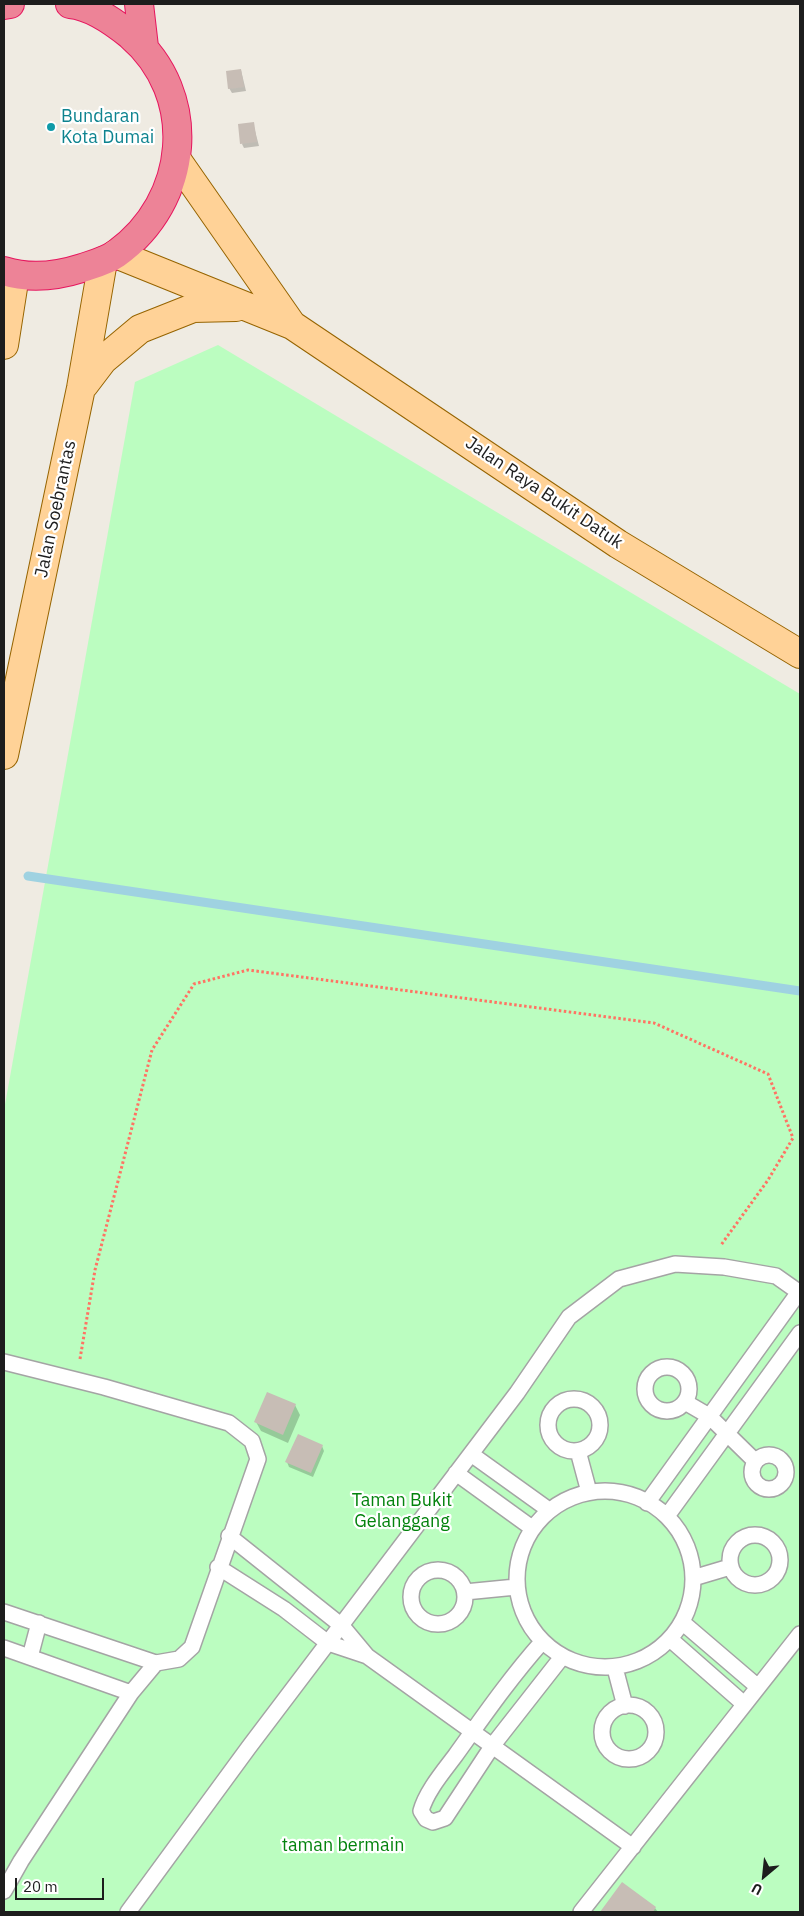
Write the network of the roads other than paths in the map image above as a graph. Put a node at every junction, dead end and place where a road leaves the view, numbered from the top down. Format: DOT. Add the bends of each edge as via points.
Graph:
graph roads {
  1 [pos="10,4"];
  2 [pos="70,4"];
  3 [pos="139,4"];
  4 [pos="4,5"];
  5 [pos="144,47"];
  6 [pos="177,160"];
  7 [pos="110,258"];
  8 [pos="9,273"];
  9 [pos="247,307"];
  10 [pos="292,325"];
  11 [pos="4,345"];
  12 [pos="81,388"];
  13 [pos="800,654"];
  14 [pos="4,755"];
  15 [pos="799,1292"];
  16 [pos="800,1333"];
  17 [pos="4,1362"];
  18 [pos="685,1402"];
  19 [pos="709,1416"];
  20 [pos="728,1433"];
  21 [pos="578,1451"];
  22 [pos="471,1454"];
  23 [pos="755,1461"];
  24 [pos="456,1473"];
  25 [pos="589,1492"];
  26 [pos="647,1503"];
  27 [pos="549,1510"];
  28 [pos="667,1516"];
  29 [pos="532,1528"];
  30 [pos="229,1536"];
  31 [pos="218,1567"];
  32 [pos="730,1567"];
  33 [pos="693,1578"];
  34 [pos="516,1587"];
  35 [pos="465,1592"];
  36 [pos="4,1612"];
  37 [pos="682,1622"];
  38 [pos="39,1623"];
  39 [pos="342,1626"];
  40 [pos="800,1634"];
  41 [pos="670,1639"];
  42 [pos="542,1642"];
  43 [pos="328,1643"];
  44 [pos="4,1648"];
  45 [pos="367,1656"];
  46 [pos="562,1656"];
  47 [pos="30,1657"];
  48 [pos="156,1663"];
  49 [pos="615,1668"];
  50 [pos="758,1687"];
  51 [pos="131,1694"];
  52 [pos="744,1704"];
  53 [pos="625,1706"];
  54 [pos="473,1730"];
  55 [pos="494,1745"];
  56 [pos="633,1847"];
  57 [pos="4,1891"];
  58 [pos="128,1912"];
  59 [pos="581,1912"];
  1 -- 4 [label="highway"];
  2 -- 5 [label="highway" via="113,21"];
  3 -- 5 [label="highway"];
  5 -- 6 [label="highway" via="166,81 177,120"];
  6 -- 7 [label="highway" via="166,197 145,229"];
  6 -- 10 [label="main road, Jalan Raya Bukit Datuk"];
  7 -- 8 [label="highway" via="60,275"];
  7 -- 9 [label="main road, Jalan Raya Bukit Datuk"];
  7 -- 12 [label="main road, Jalan Soebrantas"];
  8 -- 11 [label="main road"];
  9 -- 10 [label="main road, Jalan Raya Bukit Datuk"];
  9 -- 12 [label="main road" via="193,308 140,329 103,360"];
  10 -- 13 [label="main road, Jalan Raya Bukit Datuk" via="618,544"];
  12 -- 14 [label="main road, Jalan Soebrantas"];
  15 -- 19 [label="lane"];
  15 -- 22 [label="lane" via="776,1276 706,1266 675,1264 619,1279 569,1317"];
  16 -- 20 [label="lane"];
  17 -- 30 [label="lane" via="229,1422 252,1441 258,1459"];
  18 -- 19 [label="lane"];
  19 -- 20 [label="lane"];
  19 -- 26 [label="lane"];
  20 -- 23 [label="lane"];
  20 -- 28 [label="lane"];
  21 -- 25 [label="lane"];
  22 -- 24 [label="lane"];
  22 -- 27 [label="lane"];
  24 -- 29 [label="lane"];
  24 -- 39 [label="lane"];
  25 -- 26 [label="lane" via="611,1491"];
  25 -- 27 [label="lane"];
  26 -- 28 [label="lane"];
  27 -- 29 [label="lane"];
  28 -- 33 [label="lane" via="685,1543"];
  29 -- 34 [label="lane" via="522,1546"];
  30 -- 31 [label="lane"];
  30 -- 39 [label="lane"];
  31 -- 43 [label="lane" via="284,1609"];
  31 -- 48 [label="lane" via="192,1646 180,1659"];
  32 -- 33 [label="lane"];
  33 -- 37 [label="lane" via="691,1601"];
  34 -- 35 [label="lane"];
  34 -- 42 [label="lane" via="520,1607"];
  36 -- 38 [label="lane"];
  37 -- 41 [label="lane"];
  37 -- 50 [label="lane"];
  38 -- 47 [label="lane"];
  38 -- 48 [label="lane"];
  39 -- 43 [label="lane"];
  39 -- 45 [label="lane"];
  40 -- 50 [label="lane"];
  41 -- 49 [label="lane" via="654,1653"];
  41 -- 52 [label="lane"];
  42 -- 46 [label="lane"];
  42 -- 54 [label="lane"];
  43 -- 45 [label="lane"];
  43 -- 58 [label="lane"];
  44 -- 47 [label="lane"];
  45 -- 54 [label="lane"];
  46 -- 49 [label="lane" via="596,1668"];
  46 -- 55 [label="lane"];
  47 -- 51 [label="lane"];
  48 -- 51 [label="lane"];
  49 -- 53 [label="lane"];
  50 -- 52 [label="lane"];
  51 -- 57 [label="lane" via="20,1861"];
  52 -- 56 [label="lane"];
  54 -- 55 [label="lane"];
  54 -- 55 [label="lane" via="423,1805 421,1812 426,1819 434,1822 445,1818"];
  55 -- 56 [label="lane"];
  56 -- 59 [label="lane"];
}
